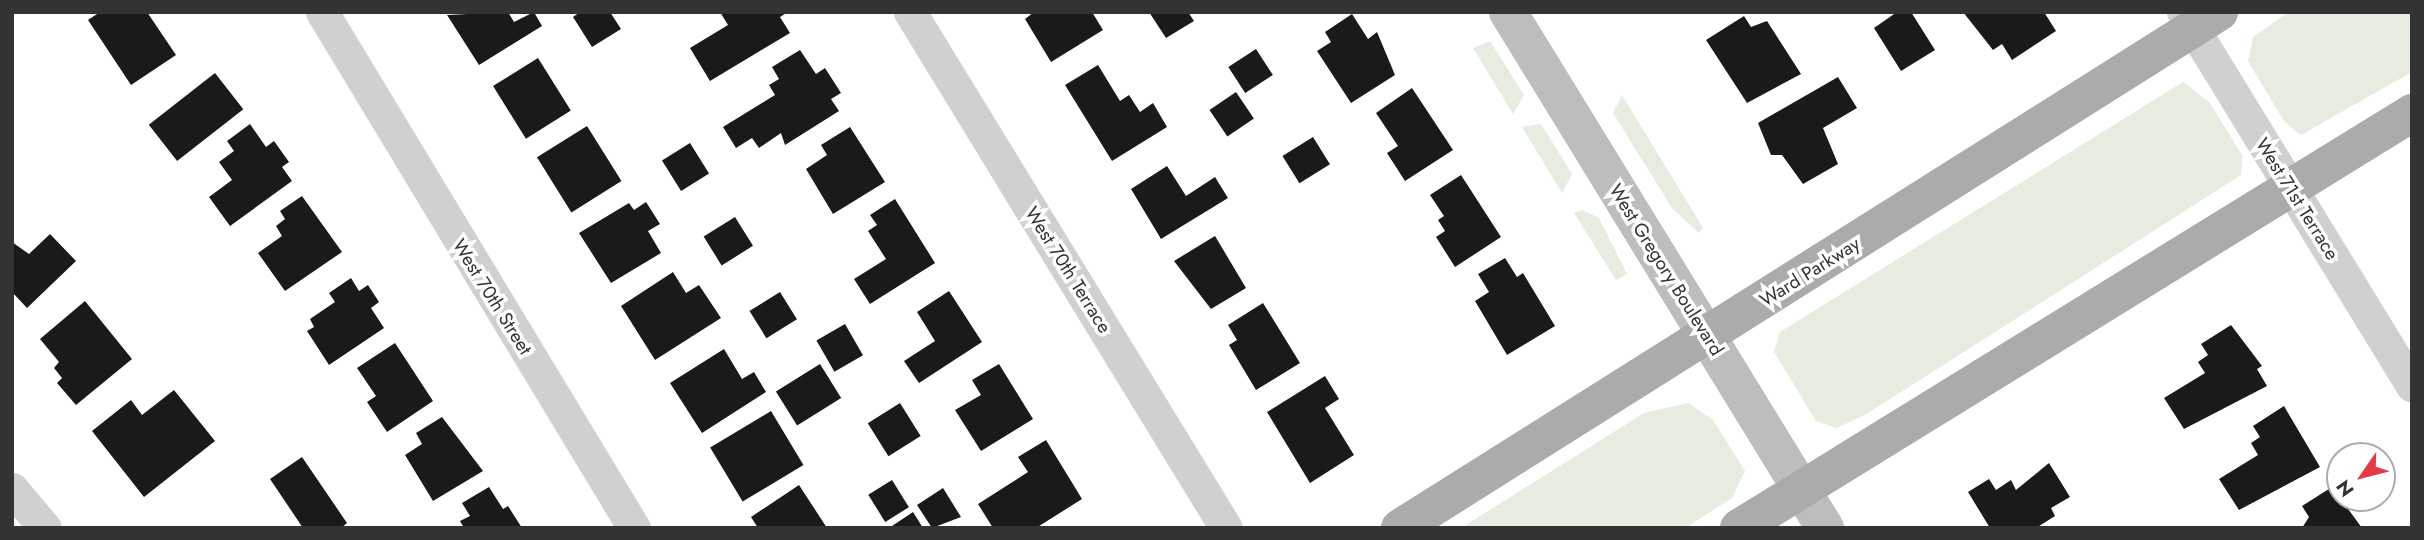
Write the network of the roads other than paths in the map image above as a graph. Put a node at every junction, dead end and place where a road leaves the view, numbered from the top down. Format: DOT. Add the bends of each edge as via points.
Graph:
graph roads {
  1 [pos="296,12"];
  2 [pos="322,12"];
  3 [pos="909,12"];
  4 [pos="1508,12"];
  5 [pos="2198,18"];
  6 [pos="349,66"];
  7 [pos="2412,113"];
  8 [pos="2291,188"];
  9 [pos="1707,337"];
  10 [pos="2412,385"];
  11 [pos="12,489"];
  12 [pos="1801,489"];
  13 [pos="45,528"];
  14 [pos="634,528"];
  15 [pos="1226,528"];
  16 [pos="1400,528"];
  17 [pos="1739,528"];
  18 [pos="1825,528"];
  1 -- 6 [label="street, West 70th Street"];
  2 -- 6 [label="street, West 70th Street"];
  3 -- 15 [label="street, West 70th Terrace"];
  4 -- 9 [label="main road, West Gregory Boulevard"];
  5 -- 8 [label="street, West 71st Terrace"];
  5 -- 9 [label="main road, Ward Parkway"];
  6 -- 14 [label="street, West 70th Street"];
  7 -- 8 [label="main road"];
  8 -- 10 [label="street, West 71st Terrace"];
  8 -- 12 [label="main road"];
  9 -- 12 [label="main road, West Gregory Boulevard"];
  9 -- 16 [label="main road, Ward Parkway"];
  11 -- 13 [label="street"];
  12 -- 17 [label="main road"];
  12 -- 18 [label="main road, West Gregory Boulevard"];
}
